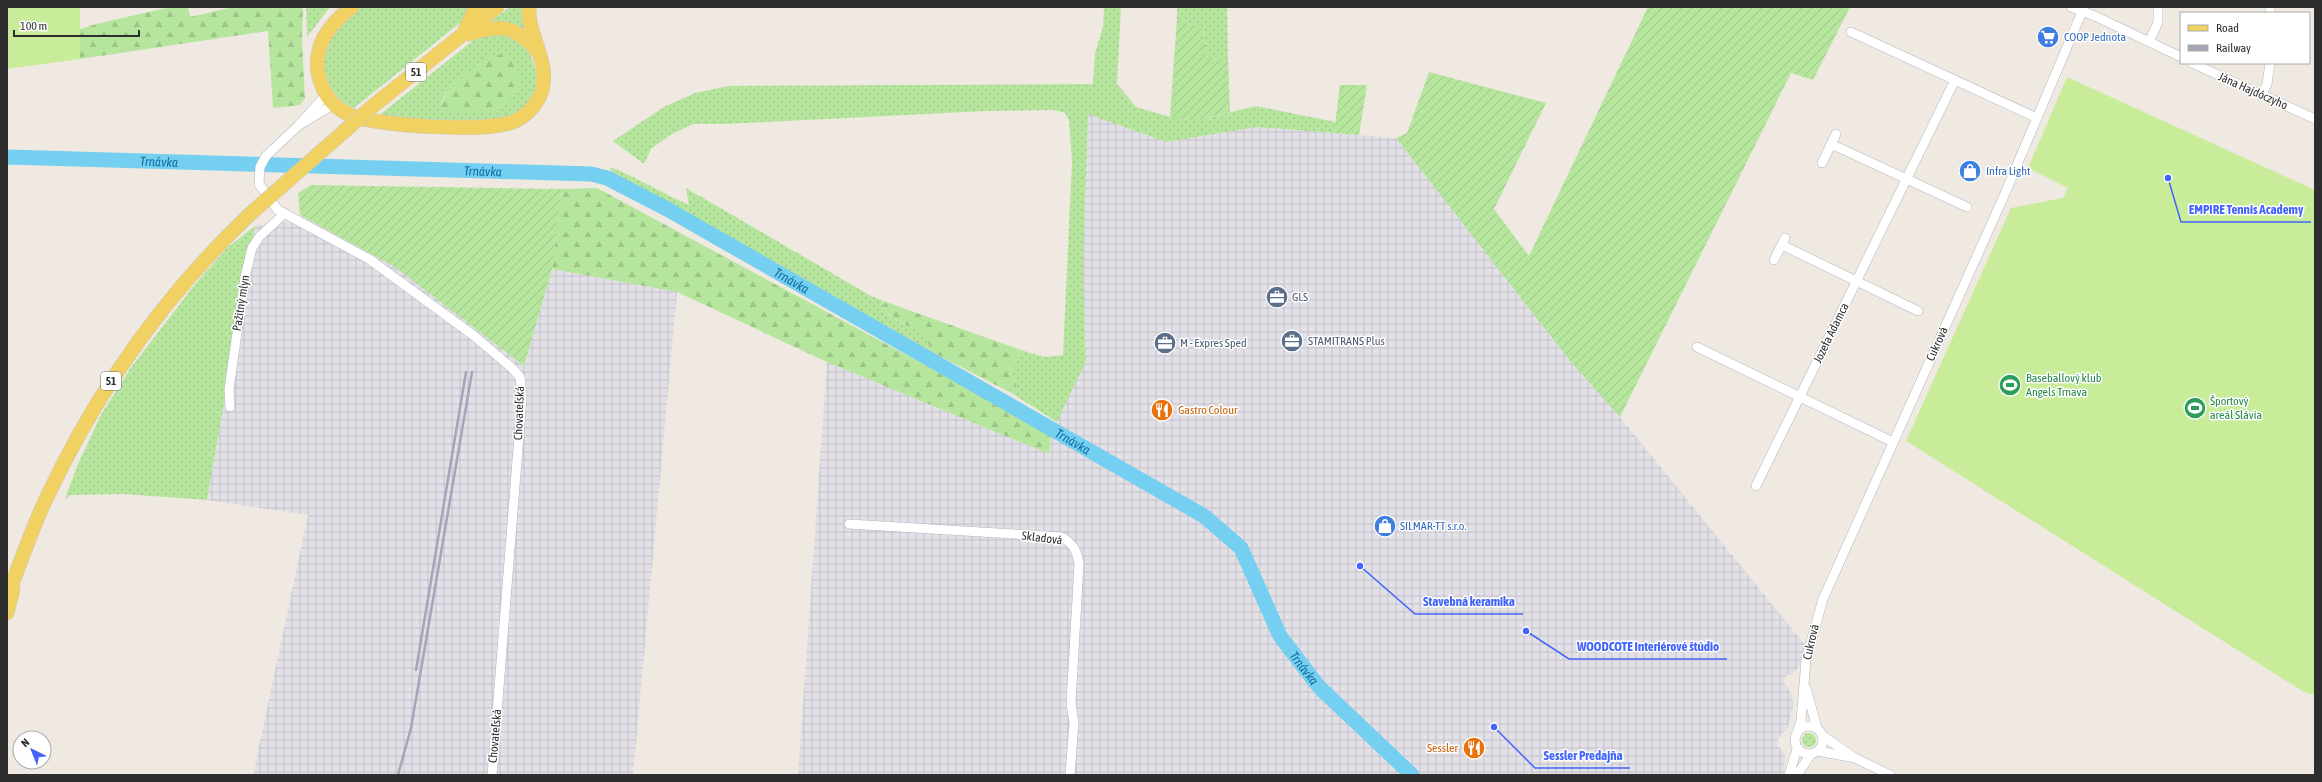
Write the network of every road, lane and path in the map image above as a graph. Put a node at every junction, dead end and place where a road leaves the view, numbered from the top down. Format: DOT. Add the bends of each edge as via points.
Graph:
graph roads {
  1 [pos="352,7"];
  2 [pos="476,7"];
  3 [pos="497,7"];
  4 [pos="529,7"];
  5 [pos="2071,7"];
  6 [pos="2158,7"];
  7 [pos="2083,10"];
  8 [pos="1851,32"];
  9 [pos="460,38"];
  10 [pos="2150,42"];
  11 [pos="540,55"];
  12 [pos="2180,57"];
  13 [pos="2194,64"];
  14 [pos="2270,64"];
  15 [pos="1955,80"];
  16 [pos="2261,95"];
  17 [pos="330,100"];
  18 [pos="2314,116"];
  19 [pos="2037,118"];
  20 [pos="1836,134"];
  21 [pos="1831,144"];
  22 [pos="1822,162"];
  23 [pos="1907,179"];
  24 [pos="1967,207"];
  25 [pos="284,214"];
  26 [pos="1774,260"];
  27 [pos="1857,281"];
  28 [pos="1918,311"];
  29 [pos="1697,347"];
  30 [pos="1800,397"];
  31 [pos="230,406"];
  32 [pos="1892,442"];
  33 [pos="1756,486"];
  34 [pos="849,524"];
  35 [pos="16,574"];
  36 [pos="7,597"];
  37 [pos="7,613"];
  38 [pos="1804,680"];
  39 [pos="1798,730"];
  40 [pos="1820,732"];
  41 [pos="1797,749"];
  42 [pos="1815,753"];
  43 [pos="1855,758"];
  44 [pos="492,775"];
  45 [pos="1070,775"];
  46 [pos="1789,775"];
  47 [pos="1797,775"];
  48 [pos="1890,775"];
  1 -- 17 [label="main road" via="333,24 320,46 317,69"];
  2 -- 9 [label="main road"];
  3 -- 9 [label="main road, 51"];
  4 -- 11 [label="main road" via="530,25"];
  5 -- 7 [label="street"];
  6 -- 10 [label="street" via="2158,22"];
  7 -- 10 [label="street"];
  7 -- 19 [label="street, Cukrová"];
  8 -- 15 [label="street"];
  9 -- 11 [label="main road" via="490,28 508,29 524,37"];
  9 -- 35 [label="main road, 51, bridge" via="373,106 249,215 174,294 99,399 46,500"];
  10 -- 12 [label="street"];
  11 -- 17 [label="main road" via="543,82 536,102 516,121 500,126 480,128 371,122 351,116"];
  13 -- 16 [label="street, Jána Hajdóczyho"];
  14 -- 16 [label="street" via="2267,84"];
  15 -- 19 [label="street"];
  15 -- 23 [label="street, Jozefa Adamca"];
  16 -- 18 [label="street, Jána Hajdóczyho"];
  17 -- 25 [label="street, Chovateľská" via="266,156 260,167 259,184 271,203"];
  19 -- 32 [label="street, Cukrová" via="1996,216"];
  20 -- 21 [label="street"];
  21 -- 22 [label="street"];
  21 -- 23 [label="street"];
  23 -- 24 [label="street"];
  23 -- 27 [label="street, Jozefa Adamca"];
  25 -- 31 [label="street, Pažitný mlyn" via="260,236 252,248 245,277 229,389"];
  25 -- 44 [label="street, Chovateľská" via="368,259 473,335 520,377 522,398"];
  26 -- 27 [label="street" via="1784,241"];
  27 -- 28 [label="street"];
  27 -- 30 [label="street, Jozefa Adamca"];
  29 -- 30 [label="street"];
  30 -- 32 [label="street"];
  30 -- 33 [label="street, Jozefa Adamca"];
  32 -- 38 [label="street, Cukrová" via="1823,599 1811,640"];
  34 -- 45 [label="street, Skladová" via="1062,538 1072,543 1079,564 1071,703 1074,724"];
  35 -- 36 [label="main road, 51"];
  35 -- 37 [label="main road, 51"];
  38 -- 39 [label="street, Cukrová"];
  38 -- 40 [label="street, Cukrová" via="1813,719"];
  39 -- 40 [label="street" via="1806,726"];
  39 -- 41 [label="street" via="1794,739"];
  40 -- 42 [label="street" via="1822,746"];
  40 -- 43 [label="street"];
  41 -- 42 [label="street" via="1801,752"];
  41 -- 46 [label="street"];
  42 -- 43 [label="street"];
  42 -- 47 [label="street"];
  43 -- 48 [label="street"];
}
